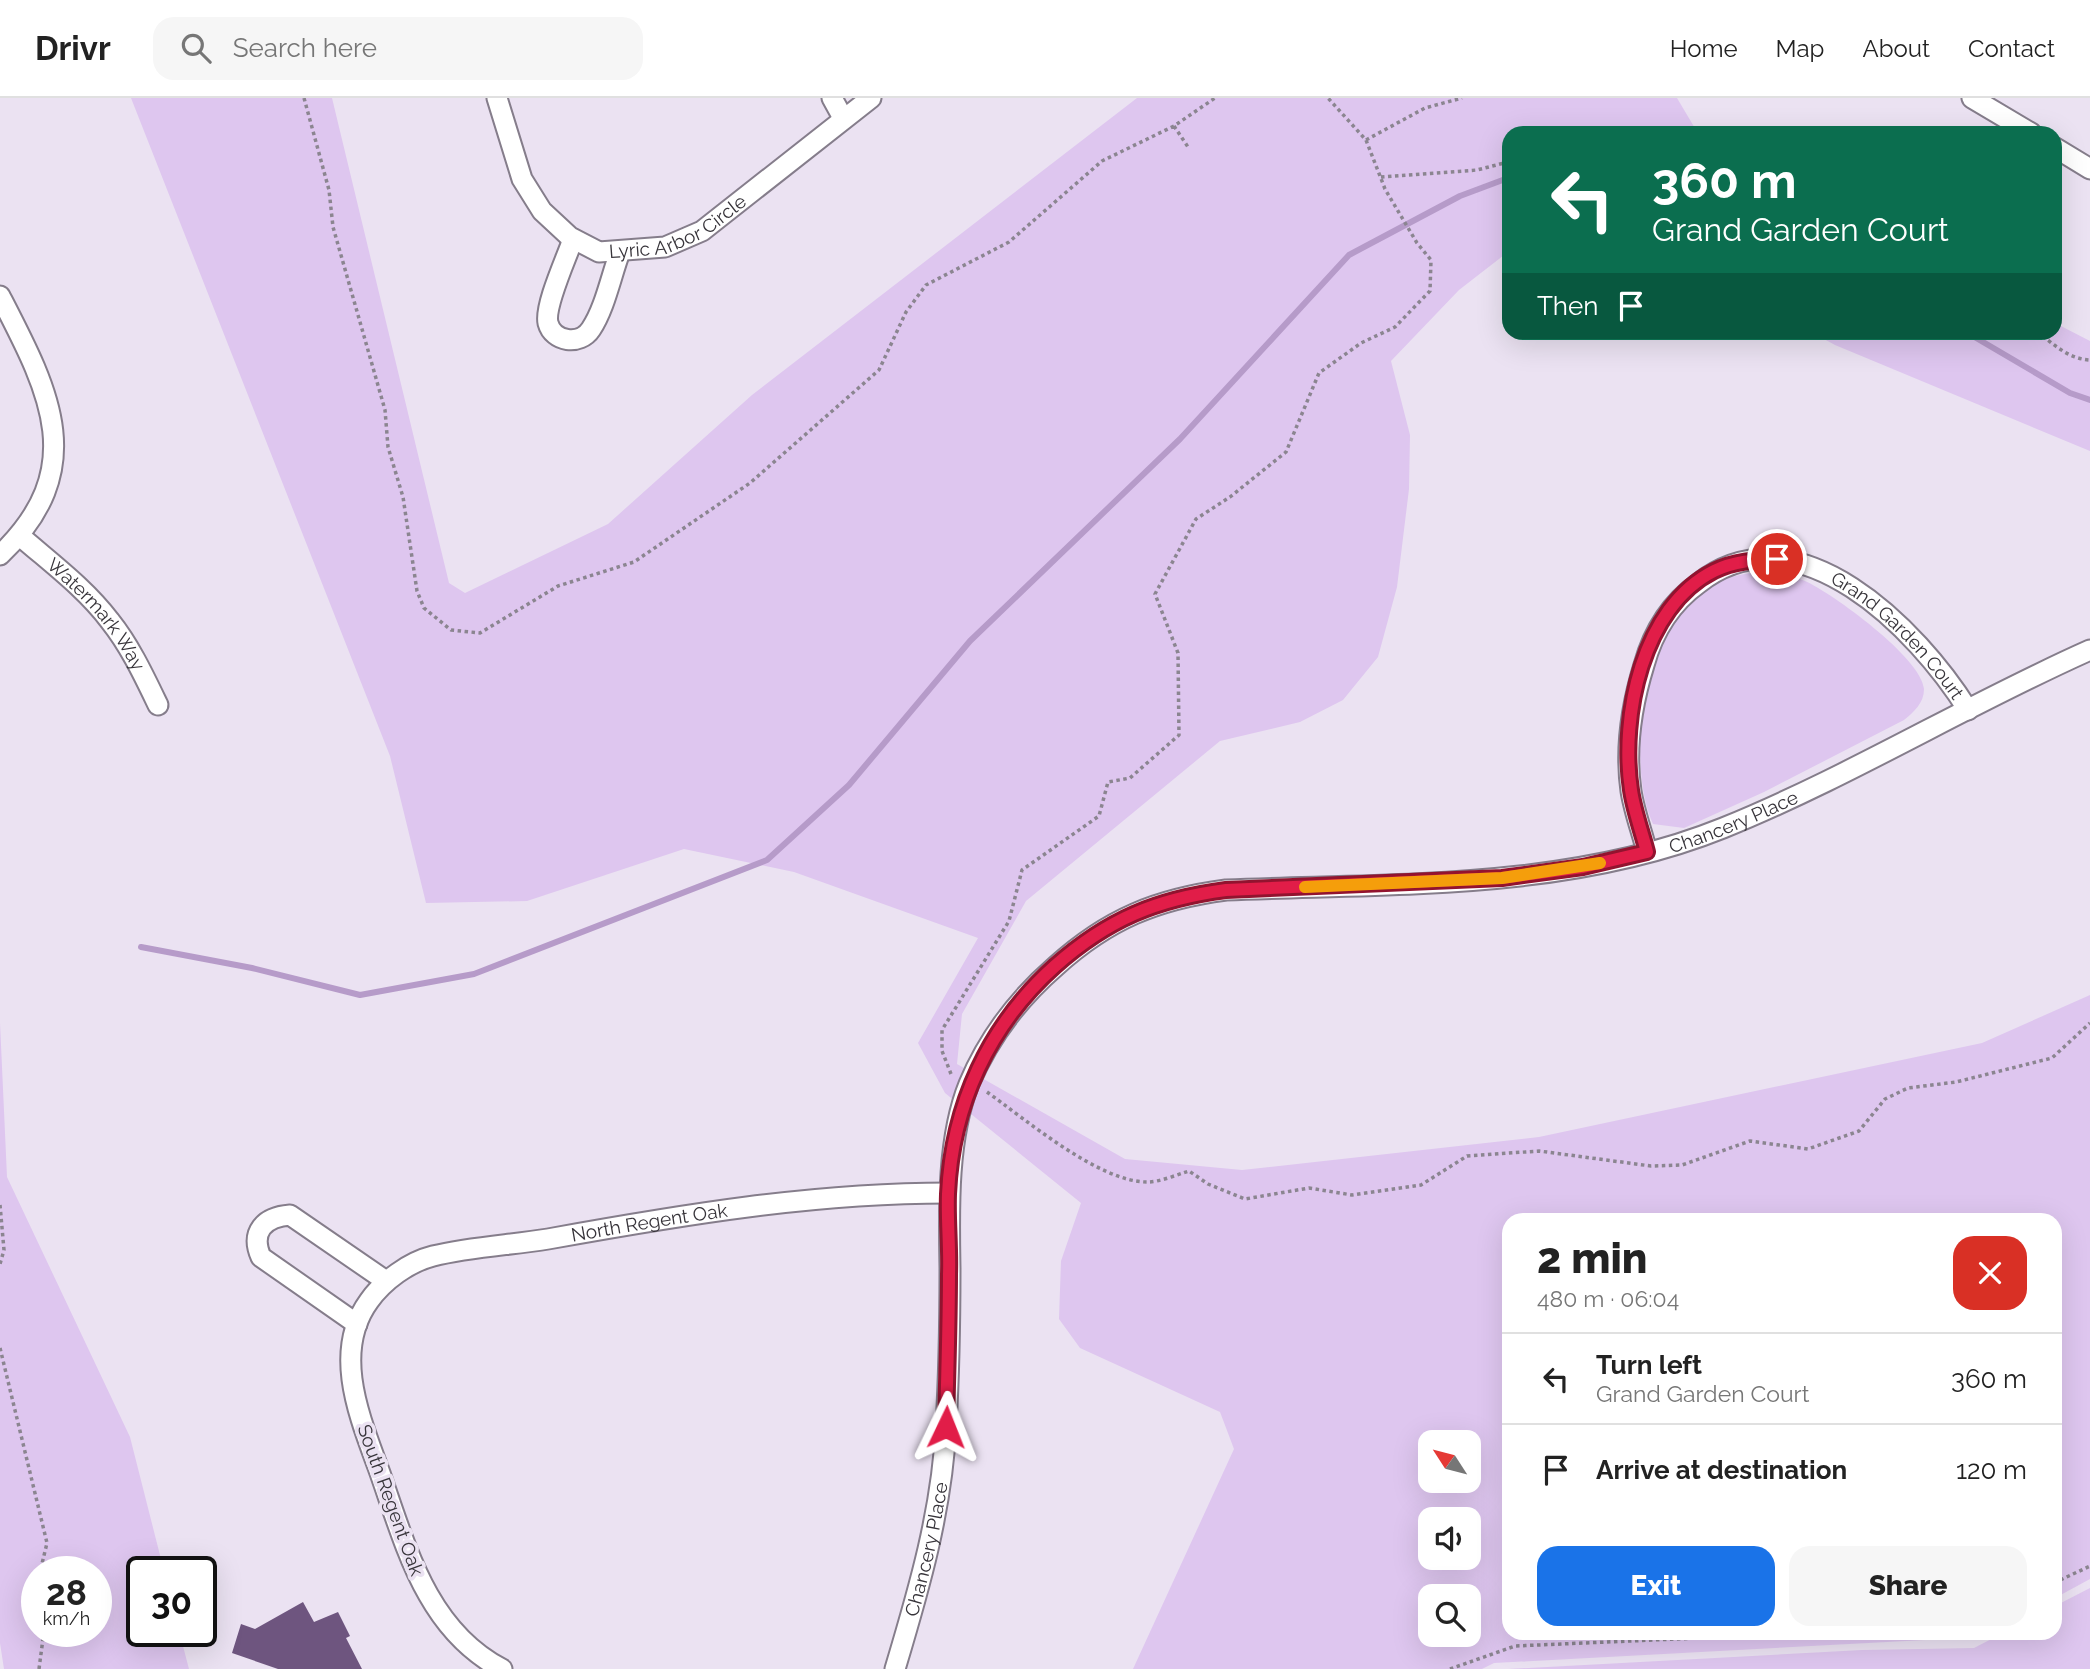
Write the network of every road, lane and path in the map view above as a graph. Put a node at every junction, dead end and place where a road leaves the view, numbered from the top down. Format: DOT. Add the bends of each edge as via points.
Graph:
graph roads {
  1 [pos="304,98"];
  2 [pos="497,98"];
  3 [pos="832,98"];
  4 [pos="871,98"];
  5 [pos="1215,98"];
  6 [pos="1328,98"];
  7 [pos="1462,98"];
  8 [pos="1972,98"];
  9 [pos="843,118"];
  10 [pos="1174,126"];
  11 [pos="2019,126"];
  12 [pos="1366,140"];
  13 [pos="1188,147"];
  14 [pos="2062,152"];
  15 [pos="1502,164"];
  16 [pos="2090,169"];
  17 [pos="1381,177"];
  18 [pos="573,239"];
  19 [pos="620,252"];
  20 [pos="0,296"];
  21 [pos="2047,340"];
  22 [pos="2090,360"];
  23 [pos="20,536"];
  24 [pos="0,555"];
  25 [pos="2090,650"];
  26 [pos="158,705"];
  27 [pos="1968,710"];
  28 [pos="1647,852"];
  29 [pos="2090,1023"];
  30 [pos="968,1086"];
  31 [pos="948,1193"];
  32 [pos="0,1205"];
  33 [pos="0,1264"];
  34 [pos="386,1281"];
  35 [pos="368,1301"];
  36 [pos="357,1324"];
  37 [pos="0,1348"];
  38 [pos="44,1556"];
  39 [pos="2090,1566"];
  40 [pos="2062,1579"];
  41 [pos="1653,1640"];
  42 [pos="42,1647"];
  43 [pos="39,1669"];
  44 [pos="502,1669"];
  45 [pos="895,1669"];
  46 [pos="1450,1669"];
  1 -- 10 [label="path" via="329,190 333,227 385,410 417,591 424,608 451,630 480,633 558,586 634,562 750,483 879,370 906,313 926,285 1009,242 1102,161"];
  2 -- 18 [label="street, Lyric Arbor Circle" via="522,179 542,211"];
  3 -- 9 [label="street"];
  4 -- 9 [label="street, Lyric Arbor Circle"];
  5 -- 10 [label="path"];
  6 -- 12 [label="path"];
  7 -- 12 [label="path" via="1425,108"];
  8 -- 11 [label="street"];
  9 -- 19 [label="street, Lyric Arbor Circle" via="702,230 665,247"];
  10 -- 13 [label="path"];
  12 -- 17 [label="path"];
  14 -- 16 [label="street"];
  15 -- 17 [label="path" via="1477,170"];
  17 -- 30 [label="path" via="1431,260 1430,291 1395,327 1361,343 1318,373 1286,452 1196,519 1155,594 1178,653 1179,735 1130,778 1108,782 1099,816 1022,870 1009,921 942,1030 942,1051 955,1082"];
  18 -- 19 [label="street, Lyric Arbor Circle" via="599,253"];
  18 -- 19 [label="street" via="548,315 551,330 563,339 578,340 590,331"];
  20 -- 23 [label="street" via="44,388 53,433 55,458 46,490"];
  21 -- 22 [label="path" via="2080,360"];
  23 -- 24 [label="street"];
  23 -- 26 [label="street, Watermark Way" via="86,593 110,621 131,650"];
  25 -- 27 [label="street, Chancery Place"];
  27 -- 28 [label="street, Chancery Place" via="1722,829"];
  27 -- 28 [label="street, Grand Garden Court" via="1902,626 1833,576 1777,559 1743,561 1713,572 1684,594 1667,615 1648,649 1638,685 1629,738 1631,790"];
  28 -- 30 [label="street, Chancery Place" via="1502,878 1226,890 1150,905 1094,936 1043,977 1002,1025"];
  29 -- 30 [label="path" via="2052,1058 1956,1082 1908,1088 1885,1099 1859,1131 1808,1149 1750,1140 1682,1165 1651,1166 1539,1151 1467,1156 1421,1185 1352,1195 1309,1188 1245,1199 1189,1171 1148,1182 1122,1177 1043,1136 988,1092"];
  30 -- 31 [label="street, Chancery Place"];
  31 -- 34 [label="street, North Regent Oak" via="844,1195 670,1217 432,1256"];
  31 -- 45 [label="street, Chancery Place" via="946,1427 939,1500"];
  32 -- 33 [label="path" via="4,1250"];
  34 -- 35 [label="street, North Regent Oak"];
  34 -- 36 [label="street" via="289,1215 267,1220 258,1230 255,1243 261,1257"];
  35 -- 36 [label="street, South Regent Oak"];
  36 -- 44 [label="street, South Regent Oak" via="351,1353 353,1397 408,1553 446,1625 480,1657"];
  37 -- 38 [label="path" via="47,1543"];
  39 -- 40 [label="path"];
  41 -- 46 [label="path" via="1515,1646"];
  42 -- 43 [label="path"];
}
